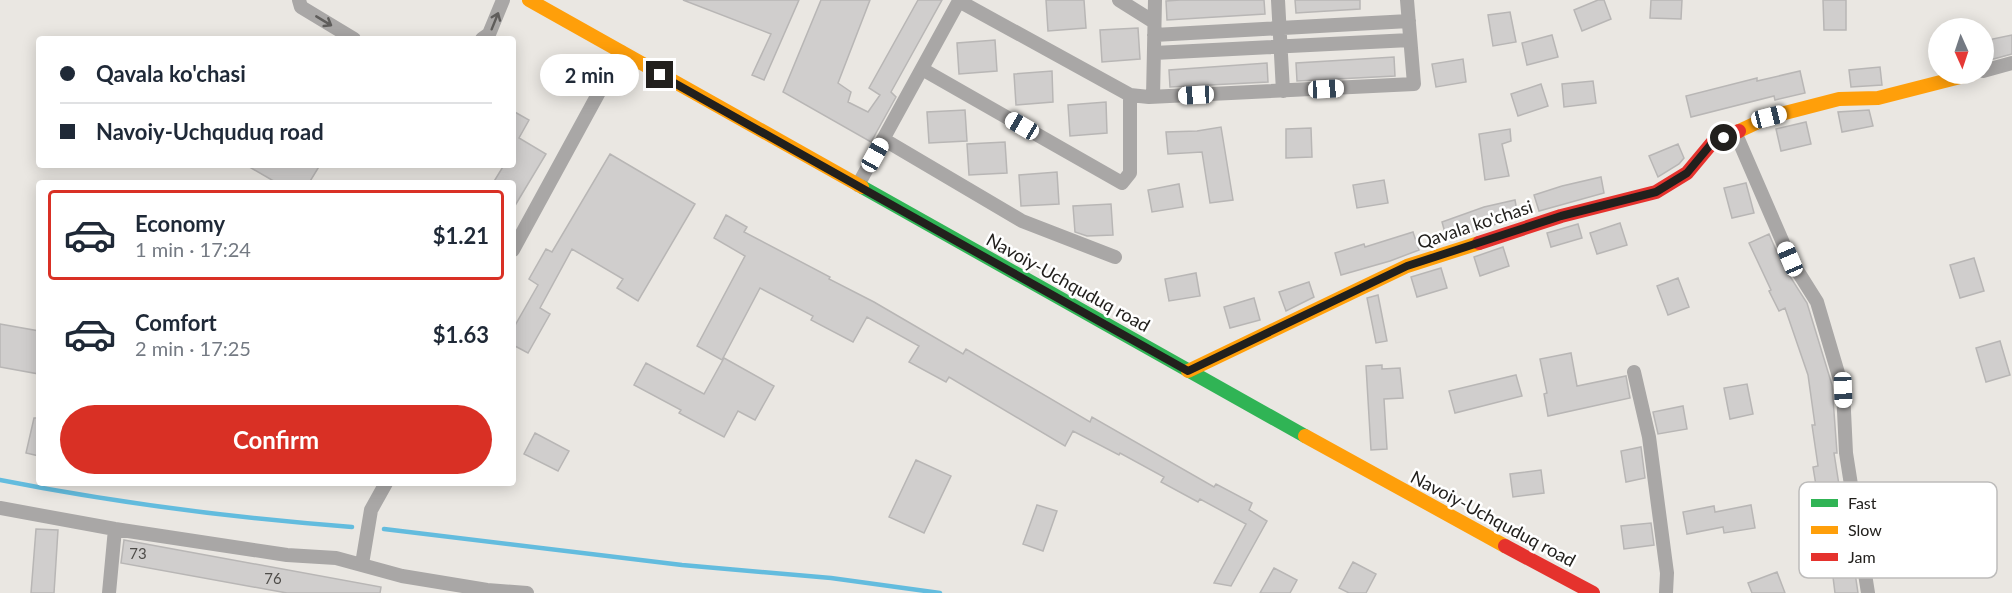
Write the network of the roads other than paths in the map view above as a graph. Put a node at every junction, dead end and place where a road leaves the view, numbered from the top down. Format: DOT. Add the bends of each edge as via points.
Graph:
graph roads {
  1 [pos="299,0"];
  2 [pos="503,0"];
  3 [pos="529,0"];
  4 [pos="1119,0"];
  5 [pos="1155,0"];
  6 [pos="1278,0"];
  7 [pos="1407,0"];
  8 [pos="1409,21"];
  9 [pos="1154,28"];
  10 [pos="1279,28"];
  11 [pos="349,36"];
  12 [pos="486,36"];
  13 [pos="1410,40"];
  14 [pos="1280,47"];
  15 [pos="621,52"];
  16 [pos="1154,53"];
  17 [pos="2012,63"];
  18 [pos="1994,68"];
  19 [pos="922,69"];
  20 [pos="1933,84"];
  21 [pos="1283,91"];
  22 [pos="1130,95"];
  23 [pos="1153,97"];
  24 [pos="1735,132"];
  25 [pos="883,139"];
  26 [pos="858,185"];
  27 [pos="516,244"];
  28 [pos="1115,257"];
  29 [pos="1188,371"];
  30 [pos="1634,372"];
  31 [pos="1851,482"];
  32 [pos="384,486"];
  33 [pos="0,508"];
  34 [pos="115,529"];
  35 [pos="362,564"];
  36 [pos="1866,578"];
  37 [pos="487,591"];
  38 [pos="109,593"];
  39 [pos="527,593"];
  40 [pos="1593,593"];
  41 [pos="1666,593"];
  42 [pos="1868,593"];
  1 -- 11 [label="street, one-way" via="301,7"];
  12 -- 2 [label="street, one-way"];
  3 -- 15 [label="main road, Navoiy-Uchquduq road"];
  4 -- 9 [label="street"];
  5 -- 9 [label="street"];
  6 -- 10 [label="street"];
  7 -- 8 [label="street"];
  8 -- 10 [label="street"];
  8 -- 13 [label="street"];
  9 -- 10 [label="street"];
  9 -- 16 [label="street"];
  10 -- 14 [label="street"];
  13 -- 14 [label="street"];
  13 -- 21 [label="street" via="1414,84"];
  14 -- 16 [label="street"];
  14 -- 21 [label="street"];
  15 -- 26 [label="main road, Navoiy-Uchquduq road"];
  15 -- 27 [label="street"];
  16 -- 23 [label="street"];
  17 -- 18 [label="street"];
  19 -- 22 [label="street" via="959,1"];
  19 -- 22 [label="street" via="1122,183 1130,173"];
  19 -- 25 [label="street"];
  20 -- 24 [label="main road, Qavala ko'chasi" via="1878,98 1839,99 1769,117"];
  21 -- 23 [label="street"];
  22 -- 23 [label="street"];
  24 -- 29 [label="main road, Qavala ko'chasi" via="1712,143 1687,173 1656,192 1561,216 1407,266"];
  24 -- 31 [label="street" via="1790,259 1817,302 1843,390"];
  25 -- 26 [label="street"];
  25 -- 28 [label="street" via="1022,221"];
  26 -- 29 [label="main road, Navoiy-Uchquduq road"];
  29 -- 40 [label="main road, Navoiy-Uchquduq road"];
  30 -- 41 [label="street" via="1649,437 1667,573"];
  32 -- 35 [label="street" via="371,510"];
  33 -- 34 [label="street"];
  34 -- 35 [label="street"];
  34 -- 38 [label="street"];
  35 -- 37 [label="street" via="402,576"];
  36 -- 42 [label="street"];
  37 -- 39 [label="street"];
}
